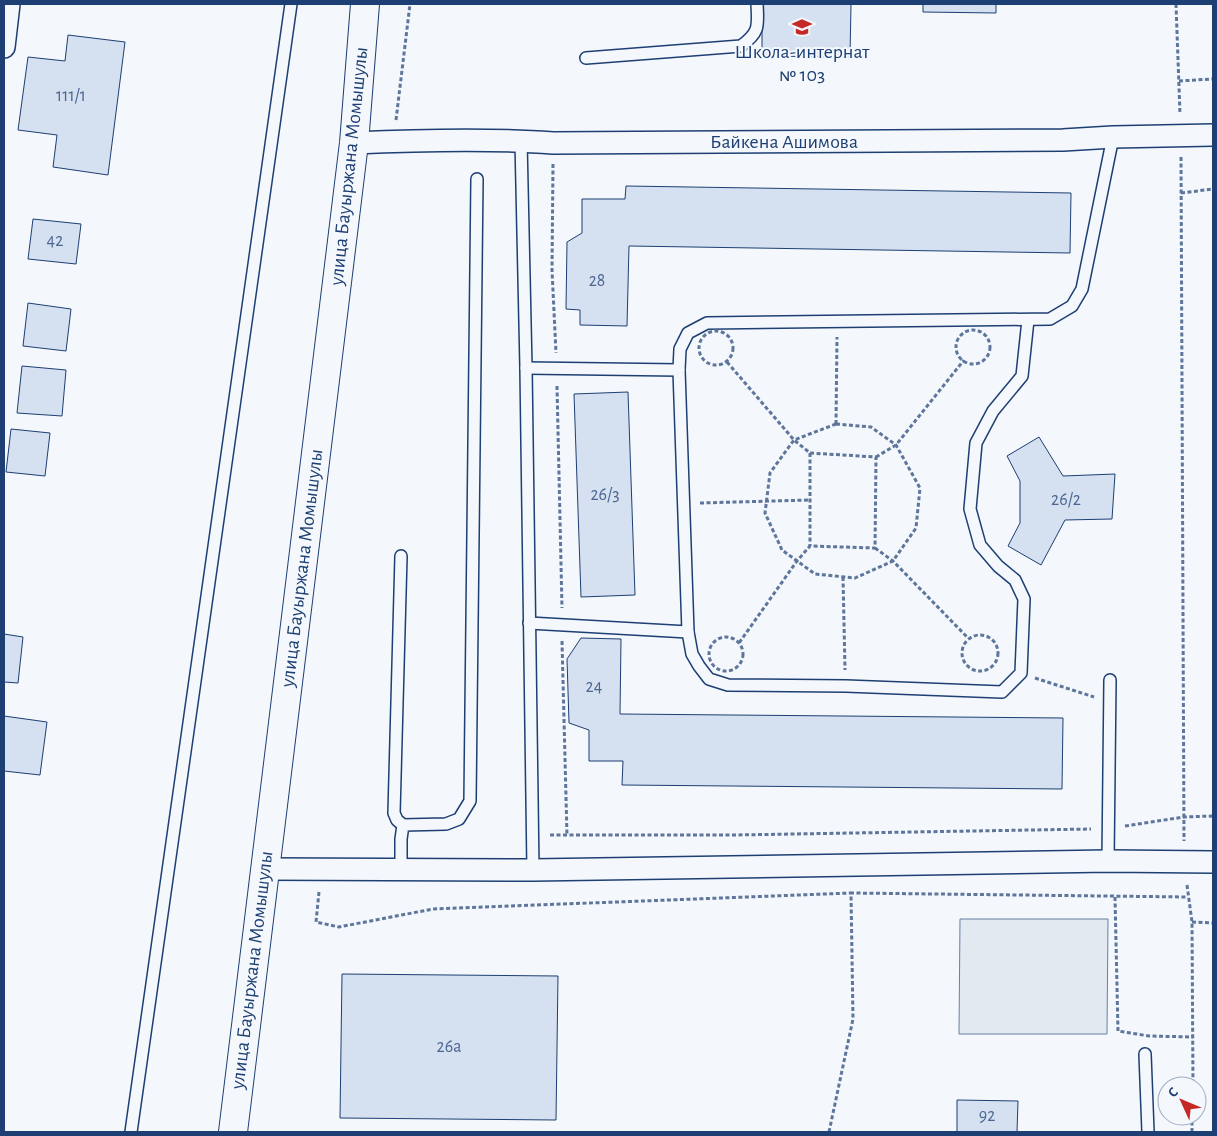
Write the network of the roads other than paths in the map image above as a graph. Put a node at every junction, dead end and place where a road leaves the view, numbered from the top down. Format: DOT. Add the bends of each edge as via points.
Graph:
graph roads {
  1 [pos="10,4"];
  2 [pos="291,4"];
  3 [pos="365,4"];
  4 [pos="757,4"];
  5 [pos="4,47"];
  6 [pos="586,58"];
  7 [pos="1213,135"];
  8 [pos="1113,137"];
  9 [pos="520,141"];
  10 [pos="354,143"];
  11 [pos="477,179"];
  12 [pos="1028,320"];
  13 [pos="526,368"];
  14 [pos="679,370"];
  15 [pos="401,556"];
  16 [pos="530,623"];
  17 [pos="688,632"];
  18 [pos="1110,680"];
  19 [pos="404,825"];
  20 [pos="1108,861"];
  21 [pos="1213,862"];
  22 [pos="401,868"];
  23 [pos="264,869"];
  24 [pos="533,870"];
  25 [pos="1146,1054"];
  26 [pos="131,1132"];
  27 [pos="233,1132"];
  28 [pos="1148,1132"];
  1 -- 5 [label="street"];
  2 -- 26 [label="lane"];
  3 -- 10 [label="main road, улица Бауыржана Момышулы"];
  4 -- 6 [label="lane" via="758,27 741,46"];
  7 -- 8 [label="street, Байкена Ашимова"];
  8 -- 9 [label="street, Байкена Ашимова" via="1053,140"];
  8 -- 12 [label="lane" via="1082,288 1072,306 1050,319"];
  9 -- 10 [label="street, Байкена Ашимова"];
  9 -- 13 [label="lane"];
  10 -- 23 [label="main road, улица Бауыржана Момышулы"];
  11 -- 19 [label="lane" via="470,802 459,819 446,824"];
  12 -- 14 [label="lane" via="707,323 688,333 680,349"];
  12 -- 17 [label="lane" via="1022,376 993,411 976,443 970,509 980,545 1015,580 1024,599 1021,673 1002,692 728,685 709,679 699,666 692,654"];
  13 -- 14 [label="lane"];
  13 -- 16 [label="lane"];
  14 -- 17 [label="lane"];
  15 -- 19 [label="lane" via="394,814"];
  16 -- 17 [label="lane"];
  16 -- 24 [label="lane"];
  18 -- 20 [label="lane"];
  19 -- 22 [label="lane" via="400,839"];
  20 -- 21 [label="street"];
  20 -- 24 [label="street"];
  22 -- 23 [label="street"];
  22 -- 24 [label="street"];
  23 -- 27 [label="main road, улица Бауыржана Момышулы"];
  25 -- 28 [label="lane"];
}
